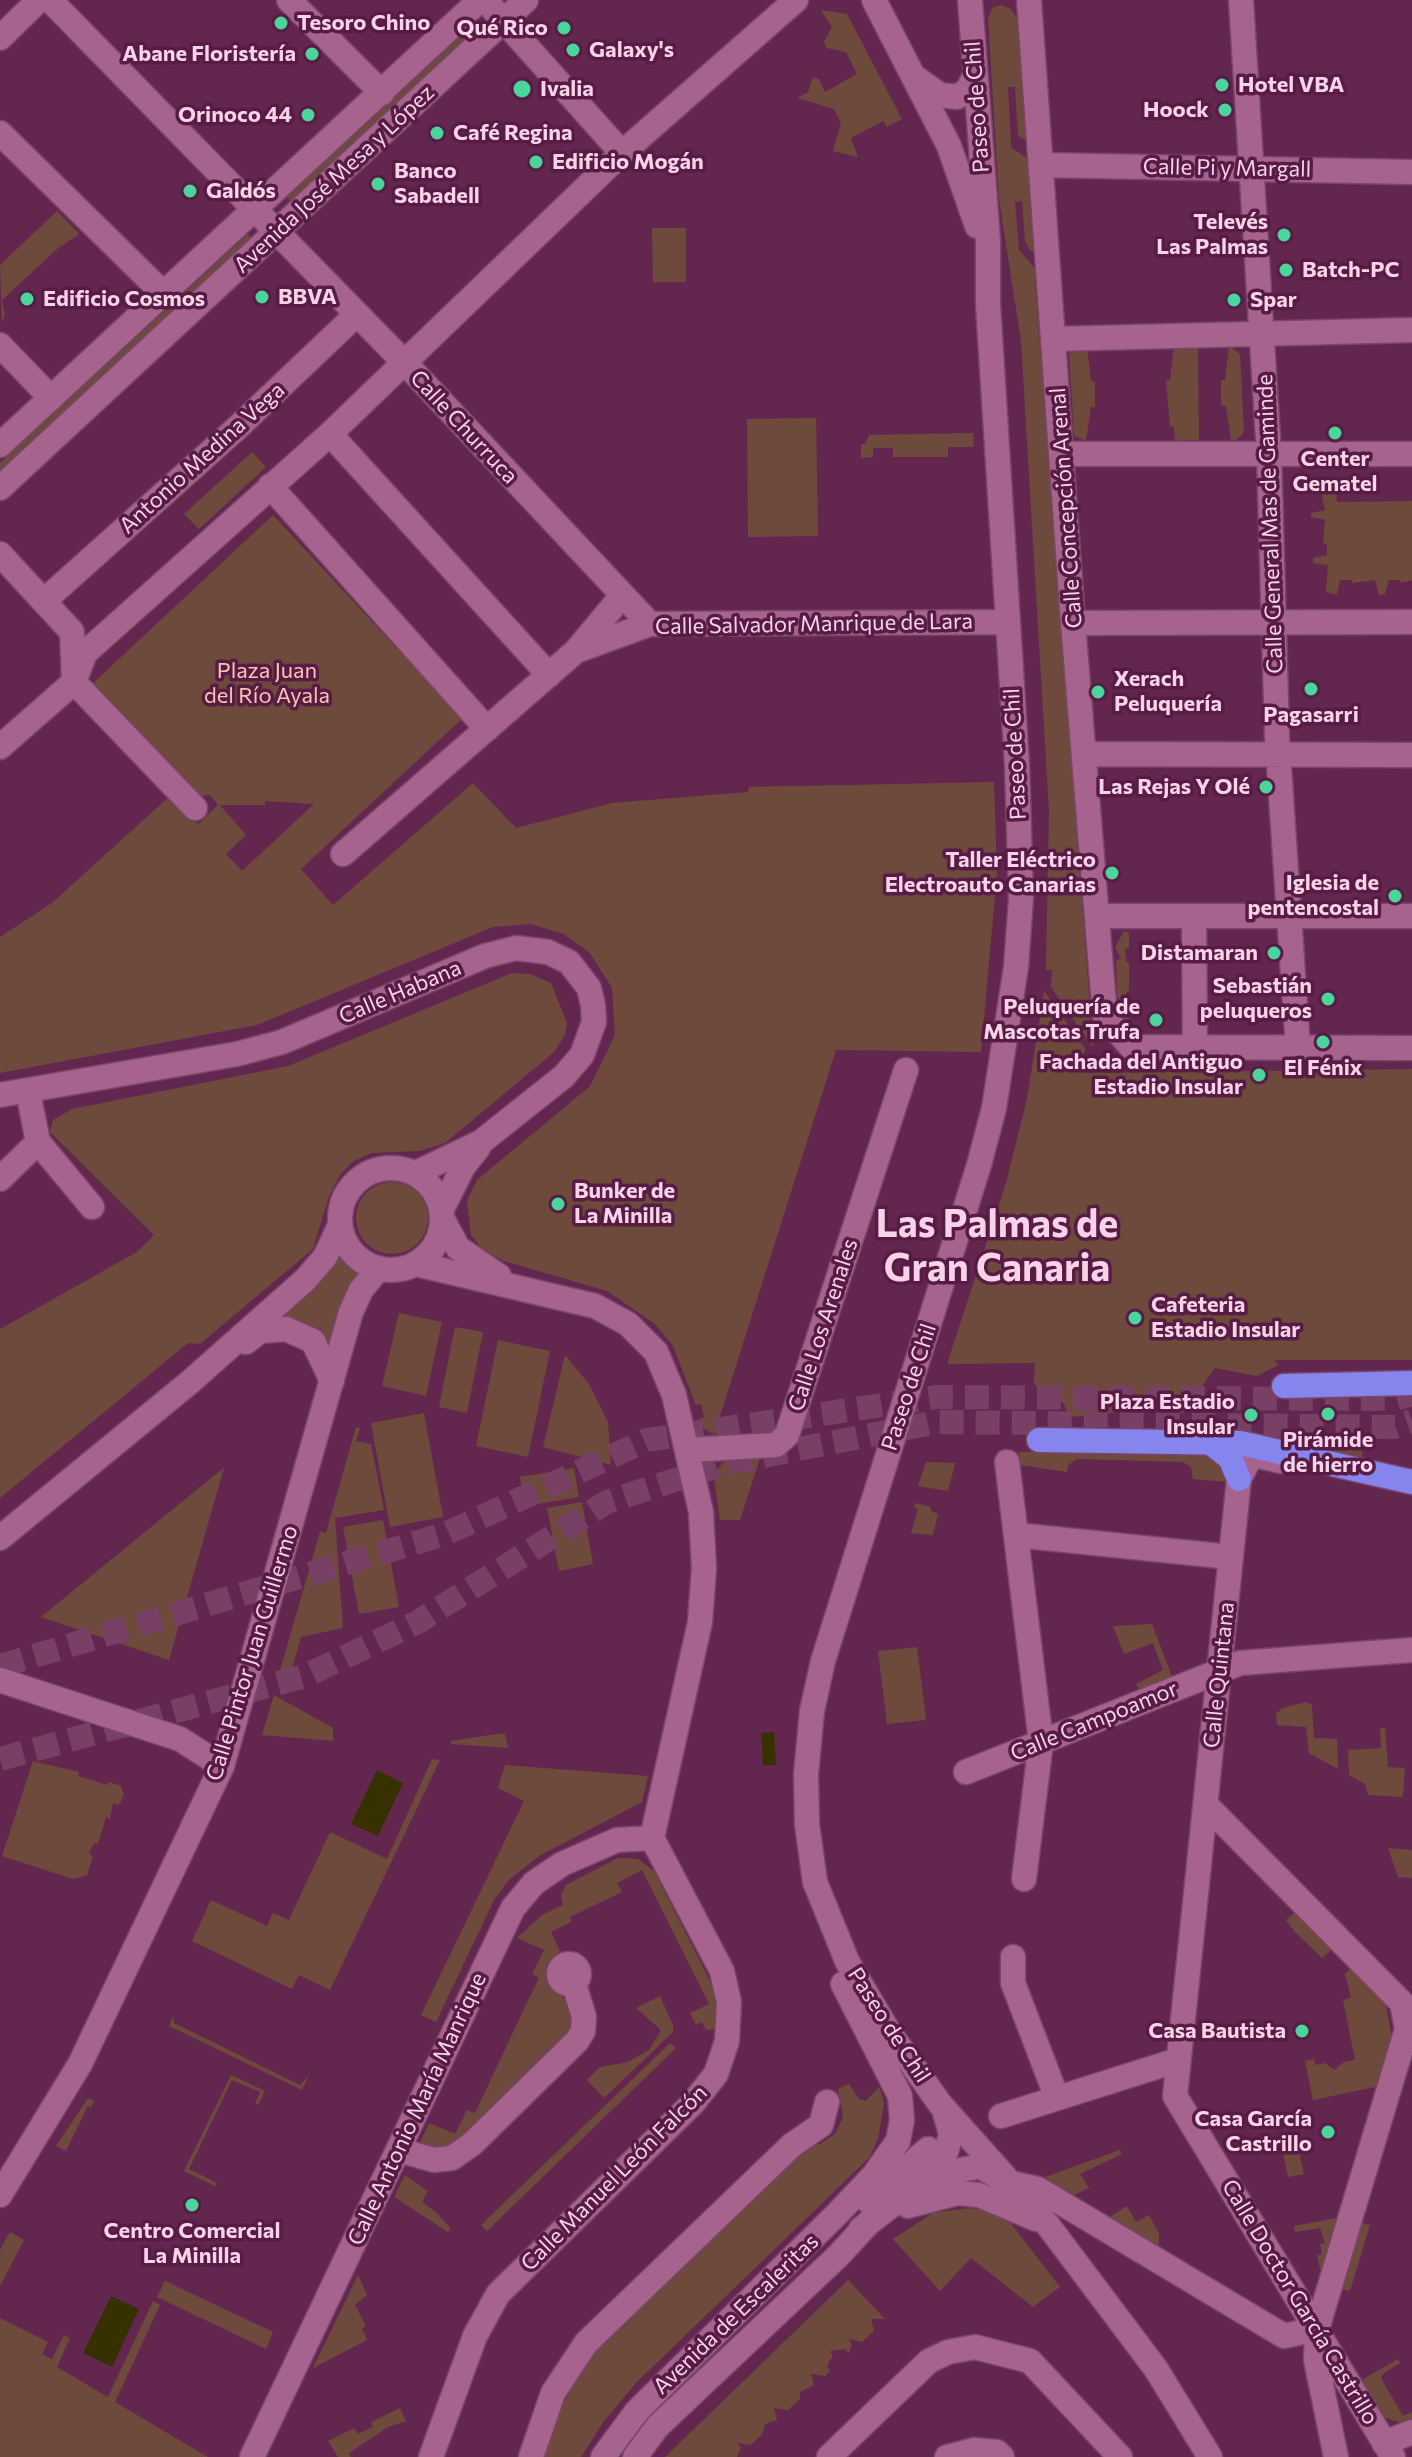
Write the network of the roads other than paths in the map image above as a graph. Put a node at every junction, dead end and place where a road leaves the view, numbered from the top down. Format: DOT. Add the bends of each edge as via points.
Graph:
graph roads {
  1 [pos="39,0"];
  2 [pos="50,0"];
  3 [pos="289,0"];
  4 [pos="482,0"];
  5 [pos="526,0"];
  6 [pos="796,0"];
  7 [pos="874,0"];
  8 [pos="970,0"];
  9 [pos="1029,0"];
  10 [pos="1241,0"];
  11 [pos="504,22"];
  12 [pos="0,38"];
  13 [pos="914,76"];
  14 [pos="974,77"];
  15 [pos="382,93"];
  16 [pos="0,133"];
  17 [pos="978,141"];
  18 [pos="949,146"];
  19 [pos="622,153"];
  20 [pos="1041,165"];
  21 [pos="1251,169"];
  22 [pos="1412,172"];
  23 [pos="255,208"];
  24 [pos="277,231"];
  25 [pos="163,293"];
  26 [pos="988,304"];
  27 [pos="357,314"];
  28 [pos="1412,330"];
  29 [pos="1261,334"];
  30 [pos="1054,339"];
  31 [pos="0,345"];
  32 [pos="405,363"];
  33 [pos="51,398"];
  34 [pos="330,434"];
  35 [pos="0,445"];
  36 [pos="1063,454"];
  37 [pos="1269,454"];
  38 [pos="1412,454"];
  39 [pos="270,486"];
  40 [pos="0,488"];
  41 [pos="0,554"];
  42 [pos="621,597"];
  43 [pos="45,600"];
  44 [pos="1008,622"];
  45 [pos="1412,622"];
  46 [pos="1073,623"];
  47 [pos="1275,623"];
  48 [pos="650,624"];
  49 [pos="576,651"];
  50 [pos="549,675"];
  51 [pos="74,682"];
  52 [pos="487,729"];
  53 [pos="0,747"];
  54 [pos="1084,754"];
  55 [pos="1278,755"];
  56 [pos="1412,755"];
  57 [pos="195,808"];
  58 [pos="343,854"];
  59 [pos="1097,916"];
  60 [pos="1194,916"];
  61 [pos="1289,916"];
  62 [pos="1412,916"];
  63 [pos="1195,1047"];
  64 [pos="1298,1048"];
  65 [pos="1412,1048"];
  66 [pos="906,1070"];
  67 [pos="28,1092"];
  68 [pos="0,1095"];
  69 [pos="38,1142"];
  70 [pos="481,1142"];
  71 [pos="416,1173"];
  72 [pos="0,1179"];
  73 [pos="92,1207"];
  74 [pos="442,1215"];
  75 [pos="340,1225"];
  76 [pos="416,1264"];
  77 [pos="379,1268"];
  78 [pos="515,1285"];
  79 [pos="332,1381"];
  80 [pos="190,1382"];
  81 [pos="1412,1383"];
  82 [pos="1284,1386"];
  83 [pos="1039,1440"];
  84 [pos="1207,1440"];
  85 [pos="688,1450"];
  86 [pos="1007,1462"];
  87 [pos="1239,1479"];
  88 [pos="1412,1482"];
  89 [pos="1412,1494"];
  90 [pos="1016,1535"];
  91 [pos="0,1538"];
  92 [pos="1231,1557"];
  93 [pos="1412,1650"];
  94 [pos="1220,1671"];
  95 [pos="0,1680"];
  96 [pos="1041,1742"];
  97 [pos="222,1766"];
  98 [pos="966,1772"];
  99 [pos="1206,1805"];
  100 [pos="652,1838"];
  101 [pos="1024,1879"];
  102 [pos="815,1882"];
  103 [pos="1013,1957"];
  104 [pos="574,1984"];
  105 [pos="1407,2002"];
  106 [pos="1409,2028"];
  107 [pos="1178,2060"];
  108 [pos="1057,2098"];
  109 [pos="827,2102"];
  110 [pos="940,2104"];
  111 [pos="1001,2116"];
  112 [pos="950,2142"];
  113 [pos="398,2150"];
  114 [pos="985,2157"];
  115 [pos="1006,2182"];
  116 [pos="0,2195"];
  117 [pos="1047,2224"];
  118 [pos="861,2229"];
  119 [pos="838,2256"];
  120 [pos="757,2295"];
  121 [pos="1317,2329"];
  122 [pos="1412,2432"];
  123 [pos="1388,2450"];
  124 [pos="252,2457"];
  125 [pos="431,2457"];
  126 [pos="531,2457"];
  127 [pos="603,2457"];
  128 [pos="635,2457"];
  129 [pos="829,2457"];
  130 [pos="947,2457"];
  131 [pos="1002,2457"];
  132 [pos="1120,2457"];
  133 [pos="1210,2457"];
  134 [pos="1336,2457"];
  1 -- 12 [label="street"];
  2 -- 23 [label="street"];
  3 -- 15 [label="street"];
  4 -- 11 [label="street"];
  4 -- 15 [label="street, Avenida José Mesa y López"];
  5 -- 11 [label="street, Avenida José Mesa y López"];
  6 -- 19 [label="street"];
  7 -- 13 [label="street"];
  8 -- 14 [label="street, Paseo de Chil"];
  9 -- 20 [label="street, Calle Concepción Arenal"];
  10 -- 21 [label="street, Calle General Mas de Gaminde"];
  11 -- 19 [label="street"];
  11 -- 24 [label="street, Avenida José Mesa y López"];
  13 -- 14 [label="street" via="940,95 957,97"];
  13 -- 18 [label="street"];
  14 -- 17 [label="street, Paseo de Chil"];
  15 -- 23 [label="street, Avenida José Mesa y López"];
  16 -- 25 [label="street"];
  17 -- 18 [label="street" via="966,135"];
  17 -- 26 [label="street, Paseo de Chil"];
  18 -- 26 [label="street" via="976,224"];
  19 -- 32 [label="street"];
  20 -- 21 [label="street, Calle Pi y Margall"];
  20 -- 30 [label="street, Calle Concepción Arenal"];
  21 -- 22 [label="street, Calle Pi y Margall"];
  21 -- 29 [label="street, Calle General Mas de Gaminde"];
  23 -- 24 [label="street, Calle Churruca"];
  23 -- 25 [label="street, Avenida José Mesa y López"];
  24 -- 27 [label="street, Calle Churruca"];
  24 -- 40 [label="street, Avenida José Mesa y López"];
  25 -- 33 [label="street, Avenida José Mesa y López"];
  26 -- 44 [label="street, Paseo de Chil"];
  27 -- 32 [label="street, Calle Churruca"];
  27 -- 43 [label="street, Antonio Medina Vega"];
  28 -- 29 [label="street"];
  29 -- 30 [label="street"];
  29 -- 37 [label="street, Calle General Mas de Gaminde"];
  30 -- 36 [label="street, Calle Concepción Arenal"];
  31 -- 33 [label="street"];
  32 -- 34 [label="street"];
  32 -- 42 [label="street, Calle Churruca"];
  33 -- 35 [label="street, Avenida José Mesa y López"];
  34 -- 39 [label="street"];
  34 -- 50 [label="street"];
  36 -- 37 [label="street"];
  36 -- 46 [label="street, Calle Concepción Arenal"];
  37 -- 38 [label="street"];
  37 -- 47 [label="street, Calle General Mas de Gaminde"];
  39 -- 51 [label="street" via="85,653"];
  39 -- 52 [label="street"];
  41 -- 43 [label="street"];
  42 -- 48 [label="street, Calle Churruca"];
  42 -- 49 [label="street, Calle Salvador Manrique de Lara"];
  43 -- 51 [label="street" via="72,632"];
  44 -- 48 [label="street, Calle Salvador Manrique de Lara"];
  44 -- 102 [label="street, Paseo de Chil" via="1021,898 1012,1004 979,1165 820,1673 806,1774"];
  45 -- 47 [label="street"];
  46 -- 47 [label="street"];
  46 -- 54 [label="street, Calle Concepción Arenal"];
  47 -- 55 [label="street, Calle General Mas de Gaminde"];
  48 -- 49 [label="street, Calle Salvador Manrique de Lara"];
  49 -- 50 [label="street, Calle Salvador Manrique de Lara"];
  50 -- 52 [label="street, Calle Salvador Manrique de Lara"];
  51 -- 53 [label="street"];
  51 -- 57 [label="street"];
  52 -- 58 [label="street, Calle Salvador Manrique de Lara"];
  54 -- 55 [label="street"];
  54 -- 59 [label="street, Calle Concepción Arenal"];
  55 -- 56 [label="street"];
  55 -- 61 [label="street, Calle General Mas de Gaminde"];
  59 -- 60 [label="street"];
  59 -- 63 [label="street, Calle Concepción Arenal" via="1105,1017 1131,1047"];
  60 -- 61 [label="street"];
  60 -- 63 [label="street"];
  61 -- 62 [label="street"];
  61 -- 64 [label="street, Calle General Mas de Gaminde"];
  63 -- 64 [label="street"];
  64 -- 65 [label="street"];
  66 -- 85 [label="street, Calle Los Arenales" via="787,1435 776,1445"];
  67 -- 68 [label="street, Calle Habana"];
  67 -- 69 [label="street"];
  67 -- 70 [label="street, Calle Habana" via="282,1042 485,956 516,948 548,952 569,962 589,988 594,1022 590,1037 564,1076"];
  69 -- 72 [label="street"];
  69 -- 73 [label="street"];
  70 -- 71 [label="street, Calle Habana"];
  70 -- 74 [label="street, Calle Habana" via="463,1167"];
  71 -- 74 [label="street" via="437,1195"];
  71 -- 75 [label="street" via="384,1168 356,1181 343,1202"];
  74 -- 76 [label="street" via="439,1237"];
  74 -- 78 [label="street" via="458,1248"];
  75 -- 77 [label="street" via="353,1253"];
  75 -- 80 [label="street" via="325,1257 305,1280"];
  76 -- 77 [label="street"];
  76 -- 78 [label="street"];
  77 -- 79 [label="street, Calle Pintor Juan Guillermo" via="351,1312"];
  78 -- 85 [label="street" via="595,1306 628,1324 656,1352"];
  79 -- 80 [label="street" via="313,1341 286,1329 260,1331"];
  79 -- 97 [label="street, Calle Pintor Juan Guillermo"];
  80 -- 91 [label="street"];
  81 -- 82 [label="highway"];
  83 -- 84 [label="highway"];
  84 -- 87 [label="highway" via="1230,1458"];
  84 -- 88 [label="highway" via="1258,1446"];
  85 -- 100 [label="street" via="701,1512 700,1622"];
  86 -- 90 [label="street"];
  87 -- 89 [label="street" via="1246,1461 1259,1456"];
  87 -- 92 [label="street, Calle Quintana"];
  90 -- 92 [label="street"];
  90 -- 96 [label="street"];
  92 -- 94 [label="street, Calle Quintana"];
  93 -- 94 [label="street, Calle Campoamor" via="1240,1663"];
  94 -- 96 [label="street, Calle Campoamor"];
  94 -- 99 [label="street, Calle Quintana"];
  95 -- 97 [label="street" via="180,1739"];
  96 -- 98 [label="street, Calle Campoamor"];
  96 -- 101 [label="street"];
  97 -- 116 [label="street, Calle Pintor Juan Guillermo" via="80,2064"];
  99 -- 105 [label="street"];
  99 -- 107 [label="street, Calle Quintana"];
  100 -- 113 [label="street, Calle Antonio María Manrique" via="617,1840 562,1864 534,1883 513,1908"];
  100 -- 125 [label="street, Calle Manuel León Falcón" via="722,1971 728,2028 716,2074 693,2103 498,2294 475,2336"];
  102 -- 110 [label="street, Paseo de Chil" via="847,1961"];
  102 -- 120 [label="street, Avenida de Escaleritas" via="829,1957 900,2096 902,2120 898,2141 874,2175"];
  103 -- 108 [label="street" via="1013,1983"];
  104 -- 113 [label="street" via="583,2008 583,2031 472,2144 452,2158 434,2160"];
  105 -- 106 [label="street"];
  106 -- 121 [label="street"];
  107 -- 108 [label="street"];
  107 -- 121 [label="street, Calle Doctor García Castrillo" via="1175,2096"];
  108 -- 111 [label="street"];
  109 -- 126 [label="street" via="821,2125 792,2145 586,2343 553,2393"];
  110 -- 112 [label="street" via="950,2122"];
  110 -- 114 [label="street, Paseo de Chil"];
  112 -- 114 [label="street" via="971,2145"];
  112 -- 118 [label="street" via="946,2152"];
  112 -- 120 [label="street" via="920,2154"];
  113 -- 124 [label="street, Calle Antonio María Manrique"];
  114 -- 115 [label="street, Paseo de Chil"];
  115 -- 117 [label="street, Paseo de Chil"];
  115 -- 118 [label="street" via="980,2166 943,2174"];
  115 -- 121 [label="street" via="1038,2189 1284,2336"];
  117 -- 119 [label="street" via="979,2195 941,2195 892,2214"];
  117 -- 133 [label="street, Paseo de Chil" via="1156,2369"];
  118 -- 119 [label="street"];
  119 -- 128 [label="street, Avenida de Escaleritas" via="657,2427"];
  120 -- 127 [label="street, Avenida de Escaleritas" via="637,2411"];
  121 -- 123 [label="street, Calle Doctor García Castrillo"];
  121 -- 134 [label="street" via="1316,2360"];
  122 -- 123 [label="street"];
  129 -- 132 [label="street" via="929,2361 975,2347 1030,2361"];
  130 -- 131 [label="street" via="974,2450"];
}
